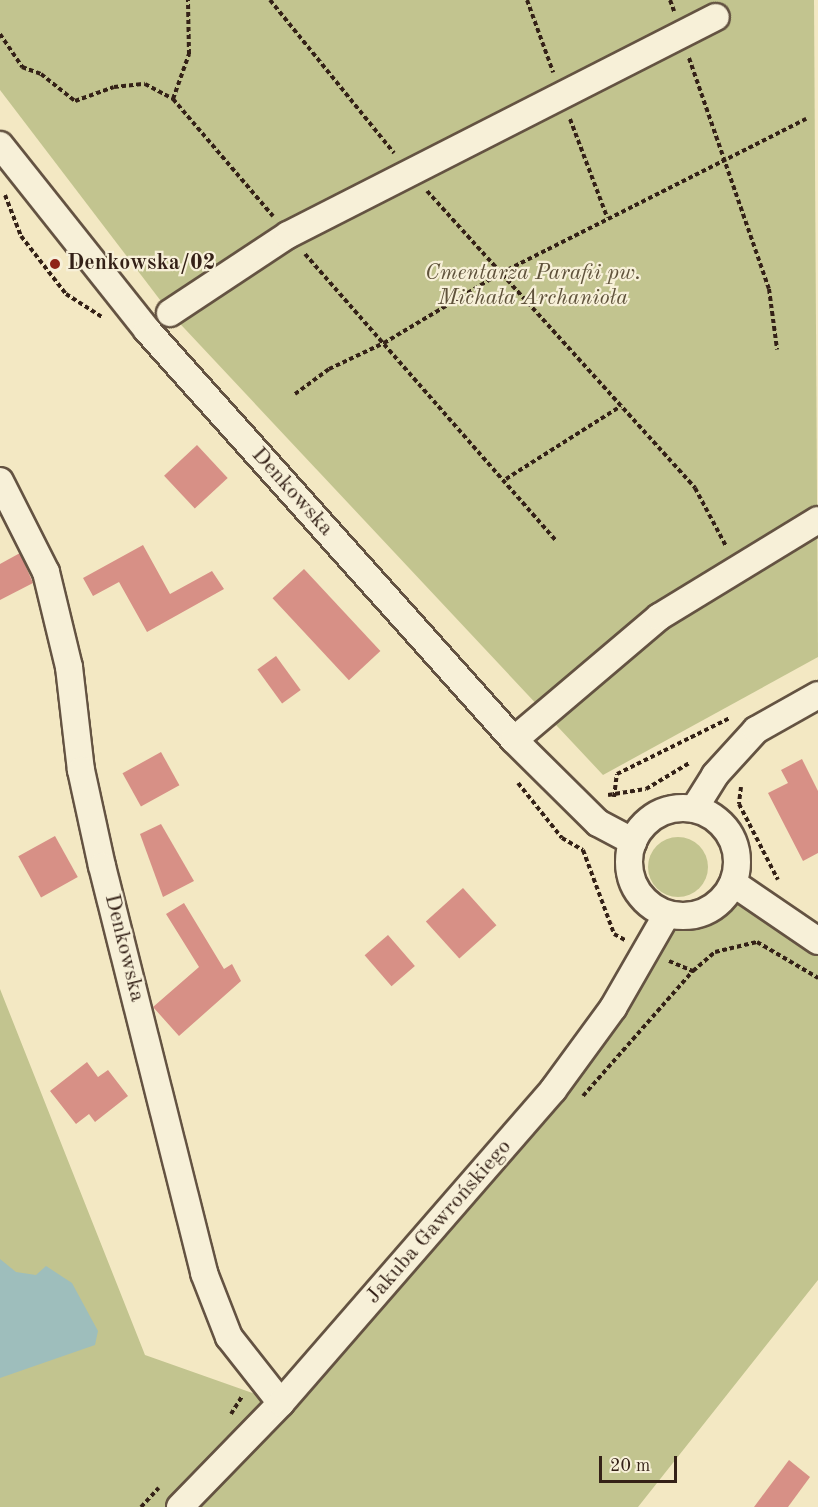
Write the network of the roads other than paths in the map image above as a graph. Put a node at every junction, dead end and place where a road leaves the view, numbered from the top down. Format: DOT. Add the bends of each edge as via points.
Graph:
graph roads {
  1 [pos="716,17"];
  2 [pos="0,144"];
  3 [pos="170,313"];
  4 [pos="0,481"];
  5 [pos="818,520"];
  6 [pos="818,695"];
  7 [pos="514,740"];
  8 [pos="694,809"];
  9 [pos="633,842"];
  10 [pos="733,883"];
  11 [pos="667,914"];
  12 [pos="818,941"];
  13 [pos="281,1403"];
  14 [pos="180,1507"];
  1 -- 3 [label="street" via="288,235"];
  2 -- 7 [label="street, Denkowska" via="147,330"];
  4 -- 13 [label="street, Denkowska" via="46,572 69,667 81,770 100,855 204,1272 229,1337"];
  5 -- 7 [label="street" via="737,565 658,617"];
  6 -- 8 [label="street" via="756,730 715,775"];
  7 -- 9 [label="street, Denkowska" via="598,823"];
  8 -- 9 [label="street" via="657,815"];
  8 -- 10 [label="street" via="712,816 735,846"];
  9 -- 11 [label="street" via="632,879 640,896"];
  10 -- 11 [label="street" via="708,910"];
  10 -- 12 [label="street"];
  11 -- 13 [label="street, Jakuba Gawrońskiego" via="613,1008 553,1090"];
  13 -- 14 [label="street, Jakuba Gawrońskiego"];
}
